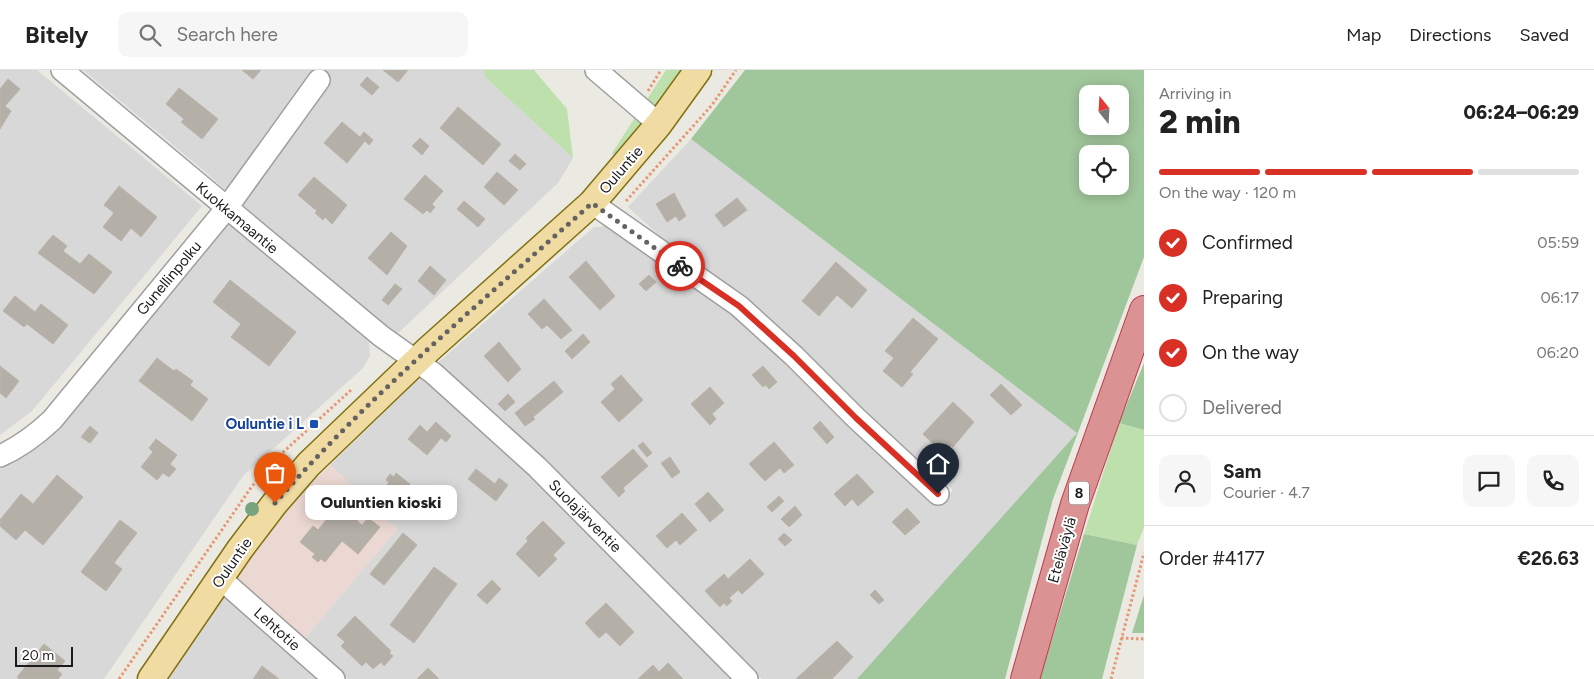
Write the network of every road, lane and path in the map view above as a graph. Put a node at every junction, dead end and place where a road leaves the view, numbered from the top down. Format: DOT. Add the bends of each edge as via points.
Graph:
graph roads {
  1 [pos="62,70"];
  2 [pos="596,70"];
  3 [pos="661,70"];
  4 [pos="698,70"];
  5 [pos="736,70"];
  6 [pos="319,80"];
  7 [pos="638,108"];
  8 [pos="659,124"];
  9 [pos="226,209"];
  10 [pos="602,209"];
  11 [pos="1144,310"];
  12 [pos="416,361"];
  13 [pos="0,456"];
  14 [pos="938,494"];
  15 [pos="1144,553"];
  16 [pos="221,579"];
  17 [pos="1121,638"];
  18 [pos="1144,639"];
  19 [pos="151,679"];
  20 [pos="334,679"];
  21 [pos="747,679"];
  22 [pos="1025,679"];
  23 [pos="1111,679"];
  1 -- 9 [label="street, Kuokkamaantie"];
  2 -- 7 [label="street"];
  3 -- 7 [label="path"];
  4 -- 8 [label="main road, Ouluntie"];
  5 -- 10 [label="path" via="707,111 656,169"];
  6 -- 9 [label="street, Gunellinpolku"];
  7 -- 8 [label="street"];
  8 -- 10 [label="main road, Ouluntie"];
  9 -- 12 [label="street, Kuokkamaantie"];
  9 -- 13 [label="street, Gunellinpolku" via="52,420 16,449"];
  10 -- 12 [label="main road, Ouluntie"];
  10 -- 14 [label="street" via="739,306"];
  11 -- 22 [label="highway, Eteläväylä / 8" via="1075,504"];
  12 -- 16 [label="main road, Ouluntie" via="309,464 275,503"];
  12 -- 21 [label="street, Suolajärventie" via="434,373 537,467"];
  15 -- 17 [label="path"];
  16 -- 19 [label="main road, Ouluntie"];
  16 -- 20 [label="street, Lehtotie"];
  17 -- 18 [label="path"];
  17 -- 23 [label="path"];
}
